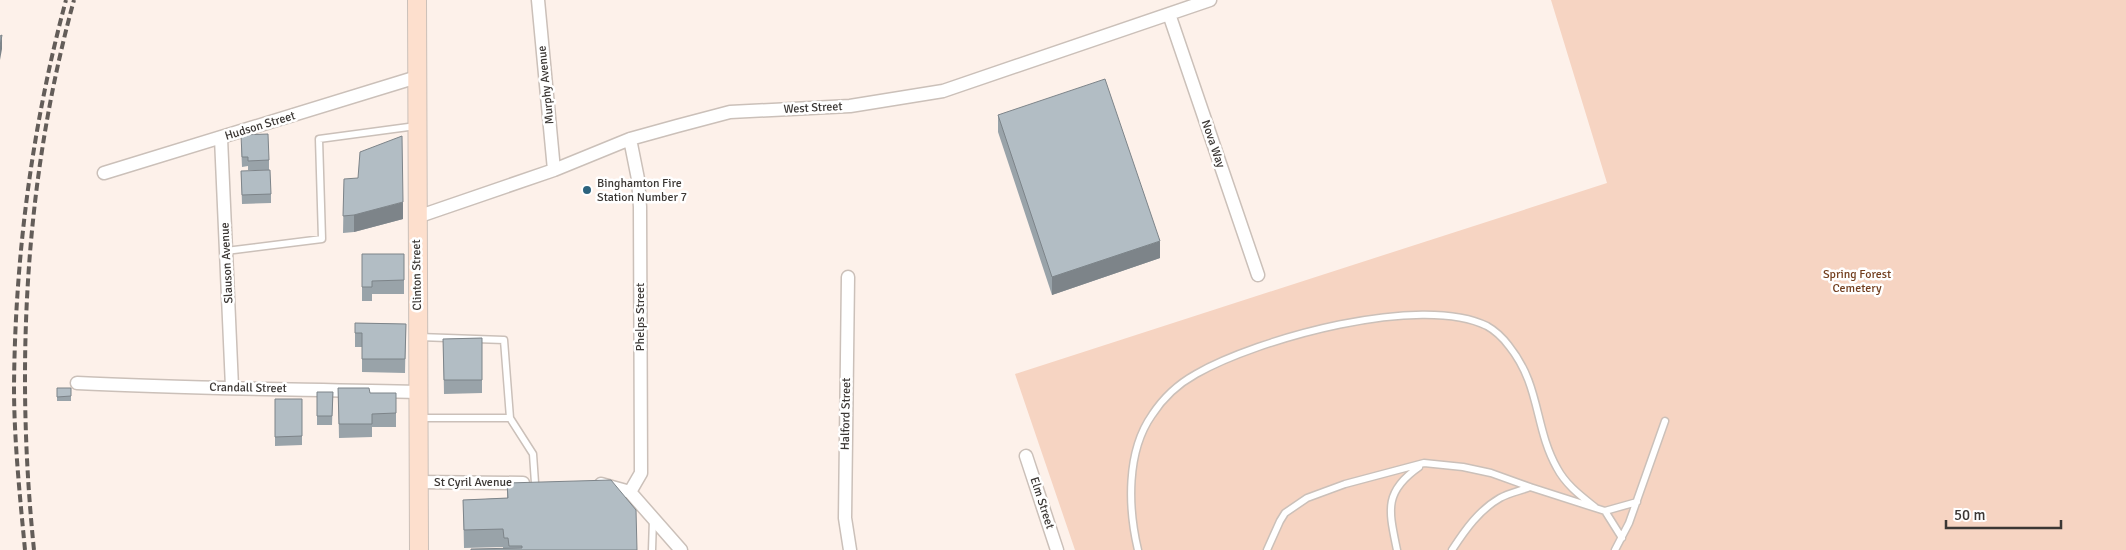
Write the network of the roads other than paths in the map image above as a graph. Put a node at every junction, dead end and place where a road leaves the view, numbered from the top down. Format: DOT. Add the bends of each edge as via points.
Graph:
graph roads {
  1 [pos="417,0"];
  2 [pos="538,0"];
  3 [pos="1210,0"];
  4 [pos="1169,14"];
  5 [pos="417,78"];
  6 [pos="417,126"];
  7 [pos="221,138"];
  8 [pos="630,139"];
  9 [pos="554,170"];
  10 [pos="104,173"];
  11 [pos="417,217"];
  12 [pos="226,251"];
  13 [pos="1258,275"];
  14 [pos="848,277"];
  15 [pos="418,337"];
  16 [pos="77,383"];
  17 [pos="232,387"];
  18 [pos="418,392"];
  19 [pos="418,418"];
  20 [pos="510,418"];
  21 [pos="1665,421"];
  22 [pos="1026,456"];
  23 [pos="1424,463"];
  24 [pos="418,482"];
  25 [pos="540,483"];
  26 [pos="588,483"];
  27 [pos="1530,487"];
  28 [pos="630,492"];
  29 [pos="1637,502"];
  30 [pos="1596,508"];
  31 [pos="1605,511"];
  32 [pos="653,518"];
  33 [pos="1622,538"];
  34 [pos="419,550"];
  35 [pos="652,550"];
  36 [pos="680,550"];
  37 [pos="850,550"];
  38 [pos="1057,550"];
  39 [pos="1138,550"];
  40 [pos="1267,550"];
  41 [pos="1397,550"];
  42 [pos="1452,550"];
  43 [pos="1615,550"];
  1 -- 5 [label="street, Clinton Street"];
  2 -- 9 [label="street, Murphy Avenue"];
  3 -- 4 [label="street, West Street"];
  4 -- 8 [label="street, West Street" via="943,91 850,106 730,112"];
  4 -- 13 [label="street, Nova Way"];
  5 -- 6 [label="street, Clinton Street"];
  5 -- 7 [label="street, Hudson Street"];
  6 -- 11 [label="street, Clinton Street"];
  6 -- 12 [label="lane" via="319,139 322,239"];
  7 -- 10 [label="street, Hudson Street"];
  7 -- 12 [label="street, Slauson Avenue"];
  8 -- 9 [label="street, West Street"];
  8 -- 28 [label="street, Phelps Street" via="640,207 641,473"];
  9 -- 11 [label="street, West Street"];
  11 -- 15 [label="street, Clinton Street"];
  12 -- 17 [label="street, Slauson Avenue"];
  14 -- 37 [label="street, Halford Street" via="845,518"];
  15 -- 18 [label="street, Clinton Street"];
  15 -- 20 [label="lane" via="504,340"];
  16 -- 17 [label="street, Crandall Street" via="169,388"];
  17 -- 18 [label="street, Crandall Street"];
  18 -- 19 [label="street, Clinton Street"];
  19 -- 20 [label="lane"];
  19 -- 24 [label="street, Clinton Street"];
  20 -- 25 [label="lane" via="533,454"];
  21 -- 29 [label="lane"];
  22 -- 38 [label="street, Elm Street"];
  23 -- 27 [label="lane" via="1491,473"];
  23 -- 40 [label="lane" via="1345,484 1307,498 1286,513"];
  23 -- 41 [label="lane" via="1394,490 1390,508"];
  24 -- 25 [label="street, St Cyril Avenue"];
  24 -- 34 [label="street, Clinton Street"];
  26 -- 28 [label="street"];
  27 -- 30 [label="lane"];
  27 -- 42 [label="lane" via="1500,498 1482,511"];
  28 -- 32 [label="street"];
  29 -- 31 [label="lane"];
  29 -- 33 [label="lane"];
  30 -- 31 [label="lane"];
  30 -- 39 [label="lane" via="1569,486 1557,468 1527,374 1502,337 1487,326 1467,319 1398,315 1346,324 1242,353 1194,375 1174,389 1151,416 1139,437 1131,501"];
  31 -- 33 [label="lane"];
  32 -- 35 [label="lane"];
  32 -- 36 [label="street"];
  33 -- 43 [label="lane"];
}
